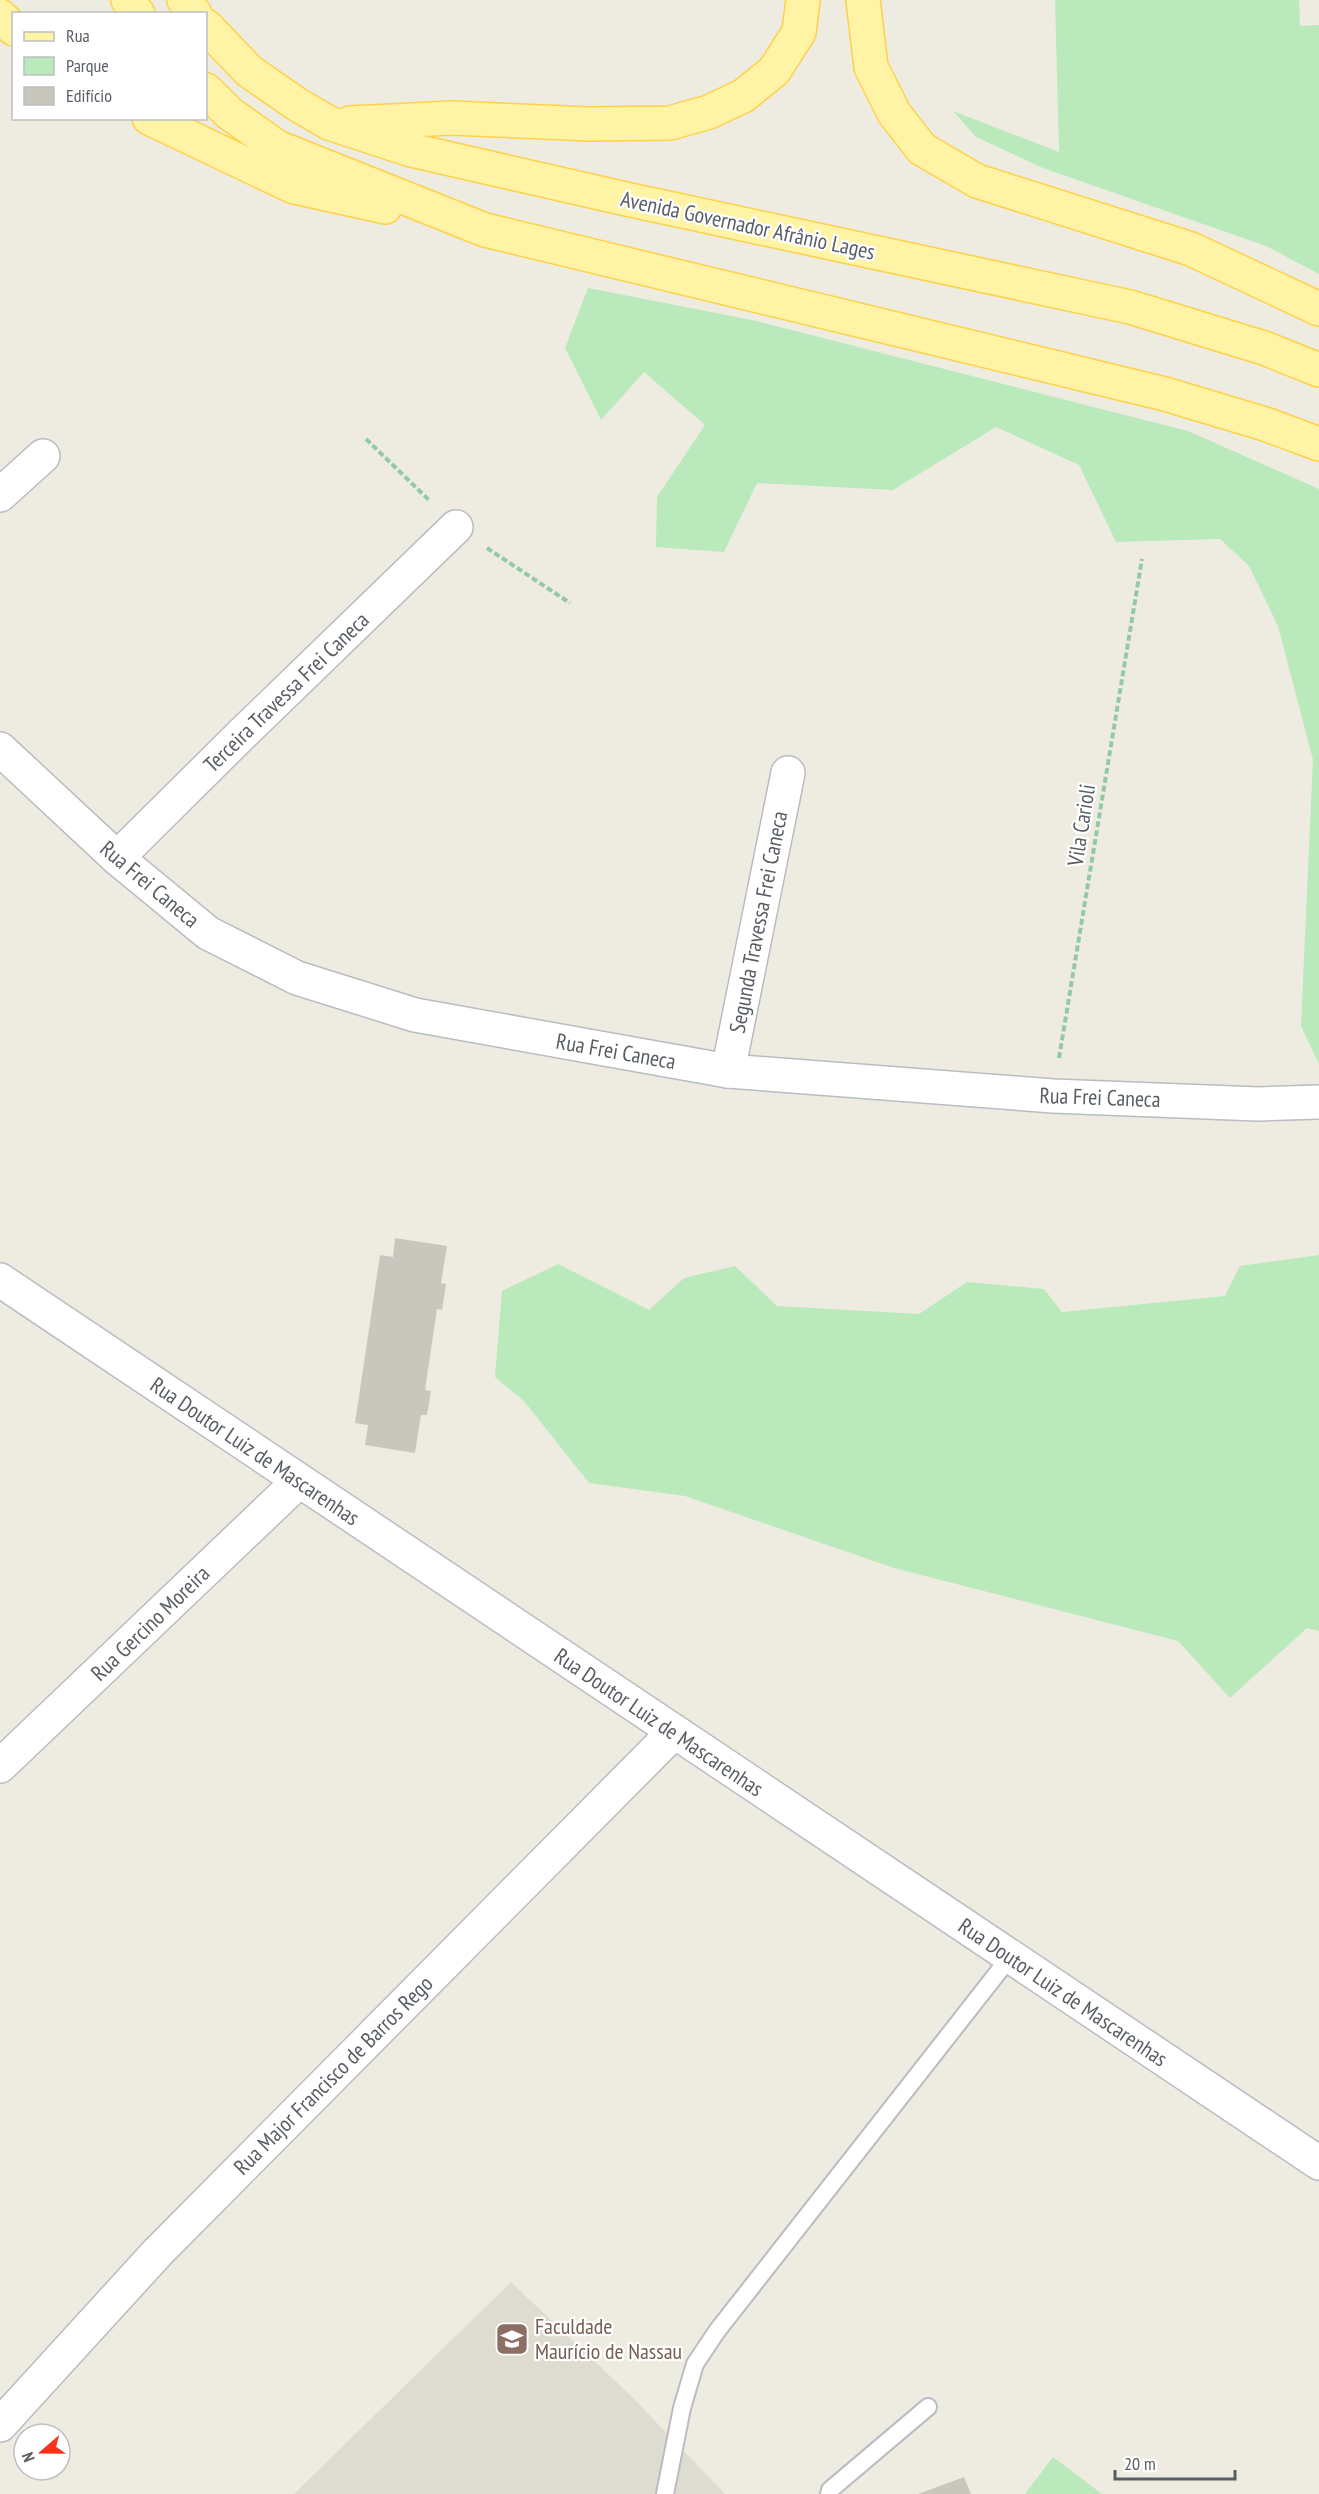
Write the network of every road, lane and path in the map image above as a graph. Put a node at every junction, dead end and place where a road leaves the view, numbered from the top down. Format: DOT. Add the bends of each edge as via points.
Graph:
graph roads {
  1 [pos="184,0"];
  2 [pos="803,0"];
  3 [pos="863,0"];
  4 [pos="193,12"];
  5 [pos="0,16"];
  6 [pos="12,27"];
  7 [pos="207,28"];
  8 [pos="207,91"];
  9 [pos="153,120"];
  10 [pos="329,123"];
  11 [pos="485,230"];
  12 [pos="1319,309"];
  13 [pos="1319,370"];
  14 [pos="1319,444"];
  15 [pos="43,456"];
  16 [pos="0,495"];
  17 [pos="456,527"];
  18 [pos="1142,559"];
  19 [pos="0,749"];
  20 [pos="788,773"];
  21 [pos="117,858"];
  22 [pos="728,1071"];
  23 [pos="1053,1096"];
  24 [pos="1319,1102"];
  25 [pos="0,1280"];
  26 [pos="299,1481"];
  27 [pos="674,1732"];
  28 [pos="0,1766"];
  29 [pos="1010,1957"];
  30 [pos="1319,2163"];
  31 [pos="928,2407"];
  32 [pos="0,2425"];
  33 [pos="665,2494"];
  34 [pos="829,2494"];
  1 -- 4 [label="main road"];
  2 -- 10 [label="main road" via="799,32 774,70 743,96 709,112 670,123 452,118"];
  3 -- 12 [label="main road" via="871,68 894,113 922,148 977,181 1191,249"];
  5 -- 6 [label="main road"];
  7 -- 10 [label="main road, Avenida Governador Afrânio Lages" via="249,71"];
  8 -- 11 [label="main road" via="229,113 277,147"];
  9 -- 11 [label="main road" via="294,187"];
  10 -- 13 [label="main road, Avenida Governador Afrânio Lages" via="433,156 1130,307 1264,348"];
  11 -- 14 [label="main road" via="1165,394"];
  15 -- 16 [label="street"];
  17 -- 21 [label="street, Terceira Travessa Frei Caneca"];
  18 -- 23 [label="path, Vila Carioli"];
  19 -- 21 [label="street, Rua Frei Caneca"];
  20 -- 22 [label="street, Segunda Travessa Frei Caneca"];
  21 -- 22 [label="street, Rua Frei Caneca" via="208,933 297,978 415,1015"];
  22 -- 23 [label="street, Rua Frei Caneca"];
  23 -- 24 [label="street, Rua Frei Caneca" via="1258,1104"];
  25 -- 26 [label="street, Rua Doutor Luiz de Mascarenhas"];
  26 -- 27 [label="street, Rua Doutor Luiz de Mascarenhas"];
  26 -- 28 [label="street, Rua Gercino Moreira"];
  27 -- 29 [label="street, Rua Doutor Luiz de Mascarenhas"];
  27 -- 32 [label="street, Rua Major Francisco de Barros Rego" via="158,2252"];
  29 -- 30 [label="street, Rua Doutor Luiz de Mascarenhas"];
  29 -- 33 [label="lane" via="694,2364"];
  31 -- 34 [label="lane"];
}
